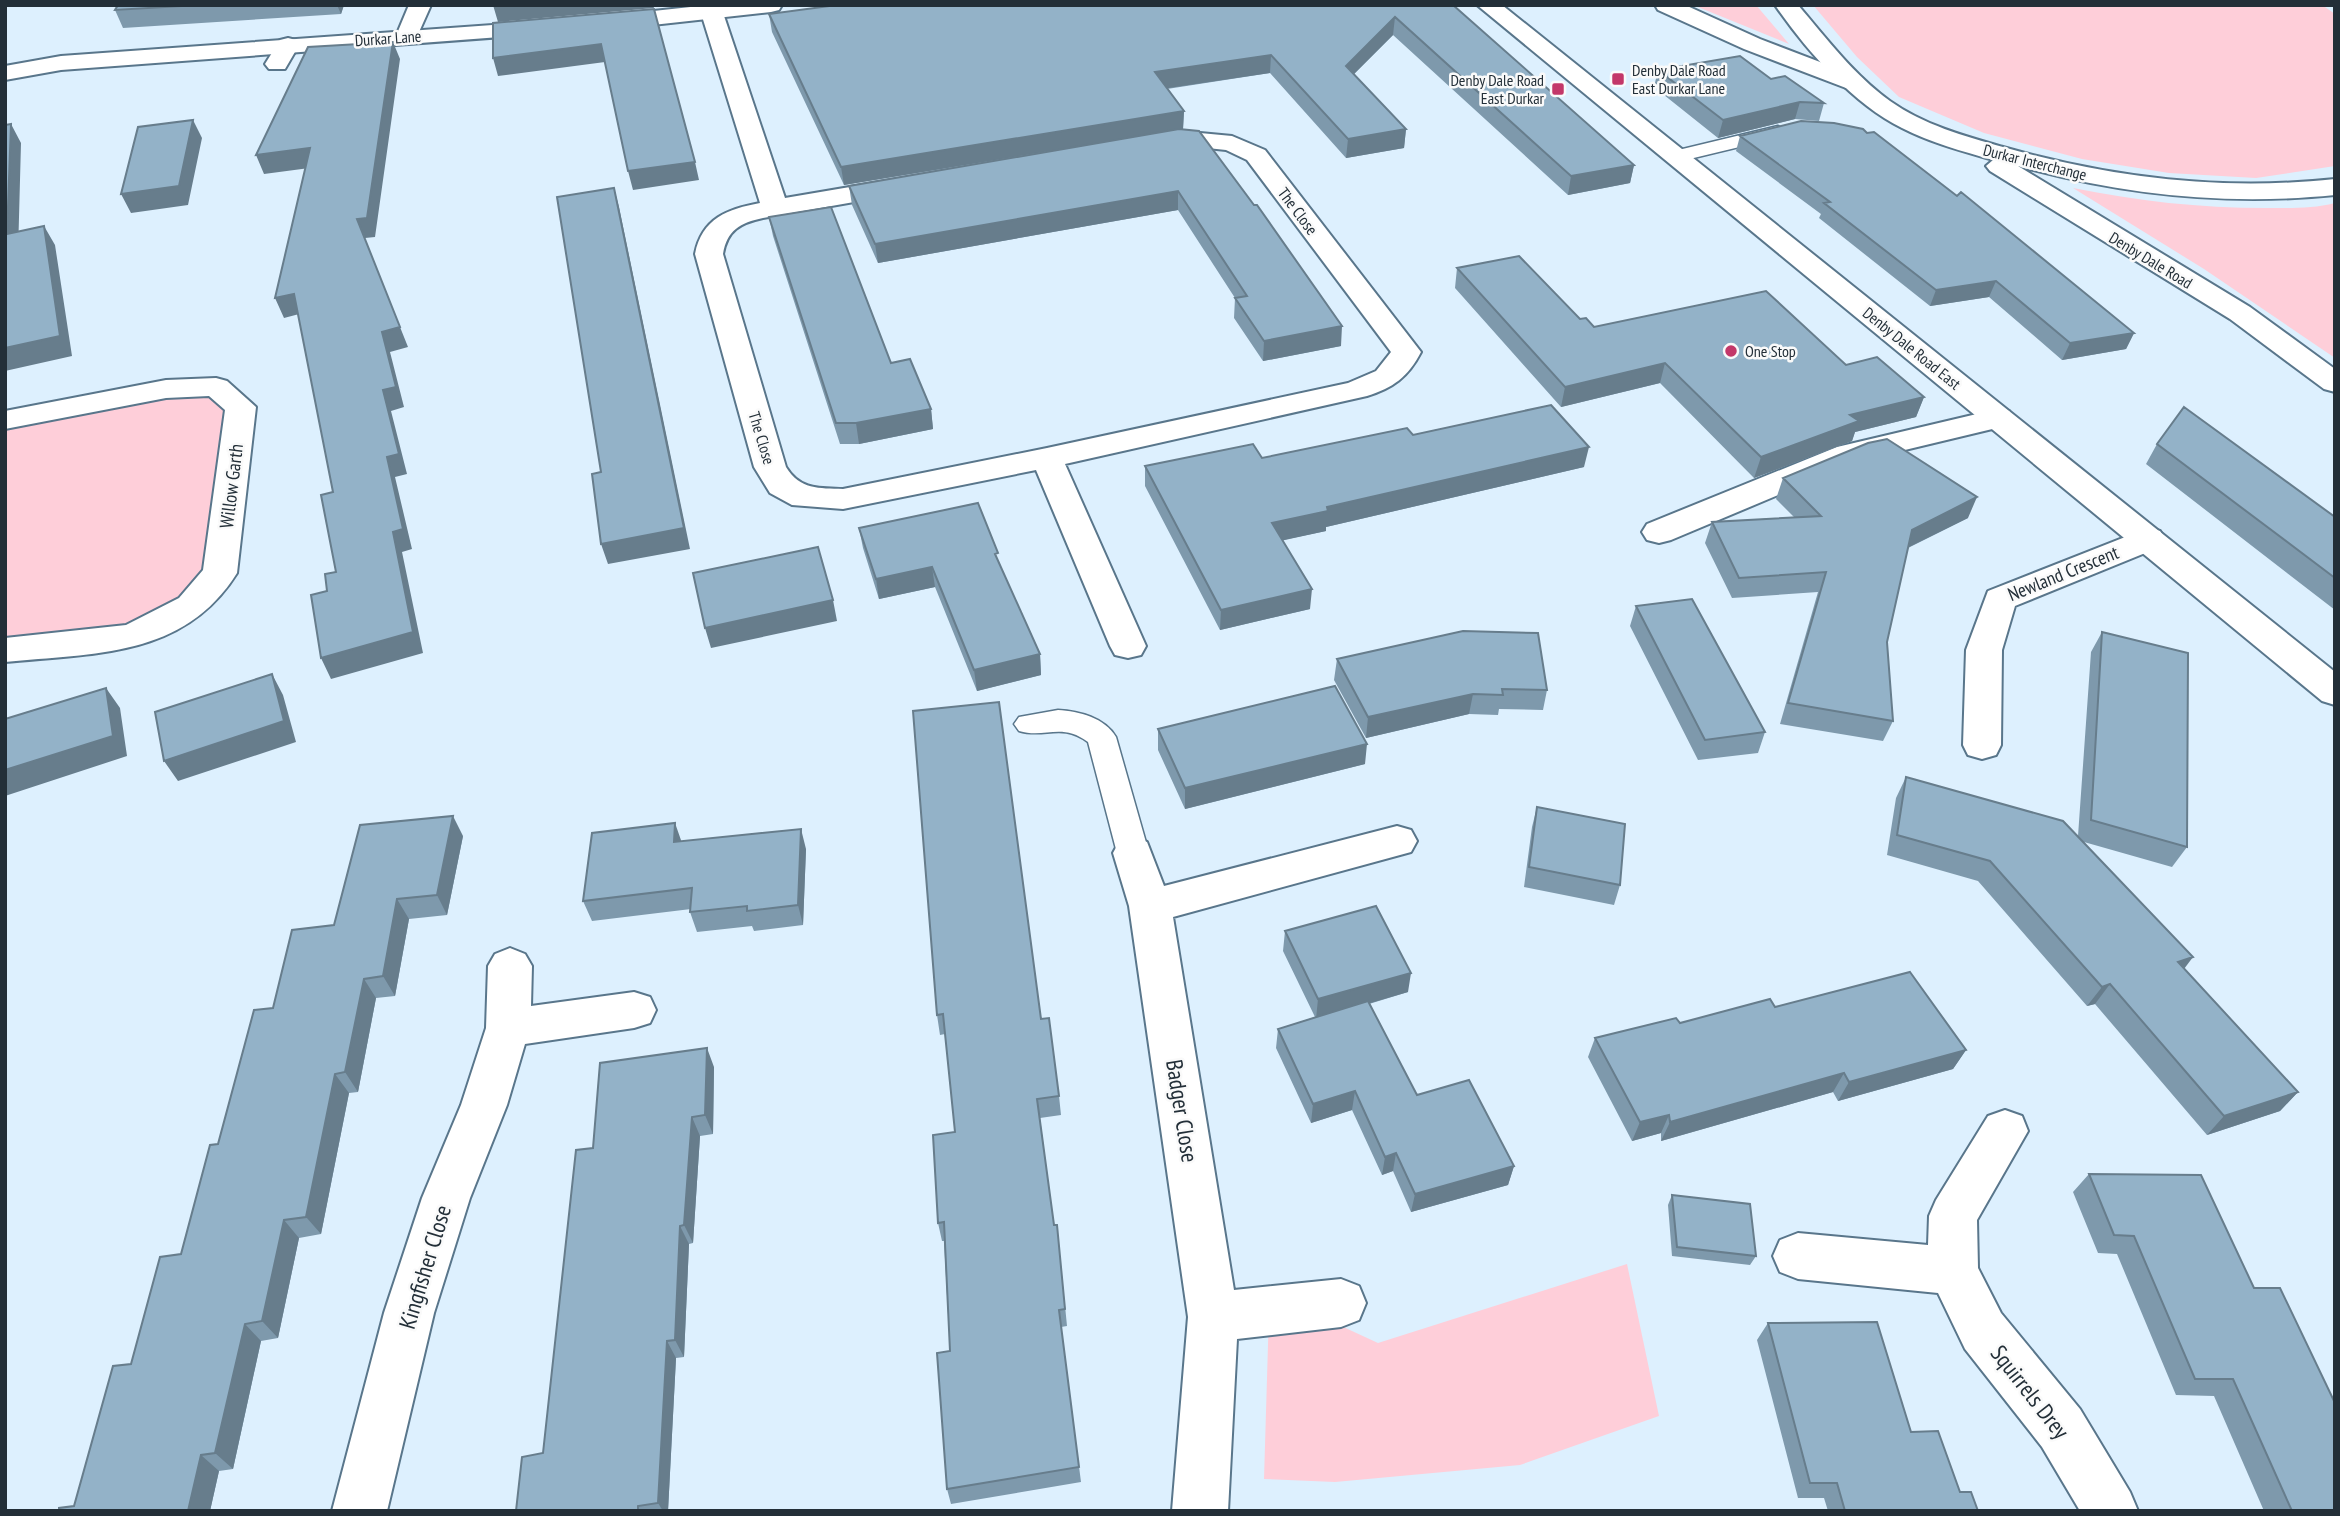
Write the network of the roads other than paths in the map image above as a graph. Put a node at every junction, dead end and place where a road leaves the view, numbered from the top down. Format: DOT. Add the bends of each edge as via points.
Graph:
graph roads {
  1 [pos="420,5"];
  2 [pos="771,5"];
  3 [pos="1488,5"];
  4 [pos="1666,5"];
  5 [pos="1786,5"];
  6 [pos="712,13"];
  7 [pos="407,36"];
  8 [pos="5,73"];
  9 [pos="1854,83"];
  10 [pos="1796,128"];
  11 [pos="1963,144"];
  12 [pos="1676,156"];
  13 [pos="2335,187"];
  14 [pos="775,208"];
  15 [pos="2335,383"];
  16 [pos="1998,418"];
  17 [pos="5,420"];
  18 [pos="1047,458"];
  19 [pos="1659,532"];
  20 [pos="2148,540"];
  21 [pos="1128,646"];
  22 [pos="5,650"];
  23 [pos="2335,692"];
  24 [pos="1029,724"];
  25 [pos="1982,745"];
  26 [pos="1397,841"];
  27 [pos="1133,853"];
  28 [pos="1150,906"];
  29 [pos="510,966"];
  30 [pos="634,1010"];
  31 [pos="508,1028"];
  32 [pos="2005,1131"];
  33 [pos="1798,1256"];
  34 [pos="1953,1271"];
  35 [pos="1341,1303"];
  36 [pos="1213,1317"];
  37 [pos="359,1511"];
  38 [pos="1200,1511"];
  39 [pos="2111,1511"];
  1 -- 7 [label="main road"];
  2 -- 6 [label="main road, Durkar Lane"];
  3 -- 12 [label="main road, Denby Dale Road East"];
  4 -- 9 [label="main road"];
  5 -- 9 [label="main road, Durkar Interchange"];
  6 -- 7 [label="main road, Durkar Lane"];
  6 -- 14 [label="main road"];
  7 -- 8 [label="main road, Durkar Lane" via="282,55 61,63"];
  9 -- 11 [label="main road, Durkar Interchange" via="1899,117"];
  10 -- 12 [label="lane"];
  11 -- 13 [label="main road, Durkar Interchange" via="2049,168 2192,191 2262,195"];
  11 -- 15 [label="main road, Denby Dale Road" via="2239,313"];
  12 -- 16 [label="main road, Denby Dale Road East"];
  14 -- 18 [label="main road, The Close" via="724,222 710,238 709,254 769,467 781,486 804,498 843,499"];
  14 -- 18 [label="main road, The Close" via="1179,138 1232,143 1255,155 1406,352 1387,380 1356,390"];
  16 -- 19 [label="main road" via="1848,454"];
  16 -- 20 [label="main road, Denby Dale Road East"];
  17 -- 22 [label="main road, Willow Garth" via="166,389 216,387 241,407 220,573 191,606 132,636"];
  18 -- 21 [label="main road"];
  20 -- 23 [label="main road, Denby Dale Road East"];
  20 -- 25 [label="main road, Newland Crescent" via="2000,598 1984,650"];
  24 -- 27 [label="lane" via="1062,719 1087,724 1101,737"];
  26 -- 28 [label="main road"];
  27 -- 28 [label="main road, Badger Close"];
  28 -- 36 [label="main road, Badger Close"];
  29 -- 31 [label="main road, Kingfisher Close"];
  30 -- 31 [label="main road"];
  31 -- 37 [label="main road, Kingfisher Close" via="409,1313"];
  32 -- 34 [label="main road, Squirrels Drey" via="1953,1216"];
  33 -- 34 [label="main road"];
  34 -- 39 [label="main road, Squirrels Drey" via="1983,1331 2061,1428"];
  35 -- 36 [label="main road"];
  36 -- 38 [label="main road, Badger Close"];
}
